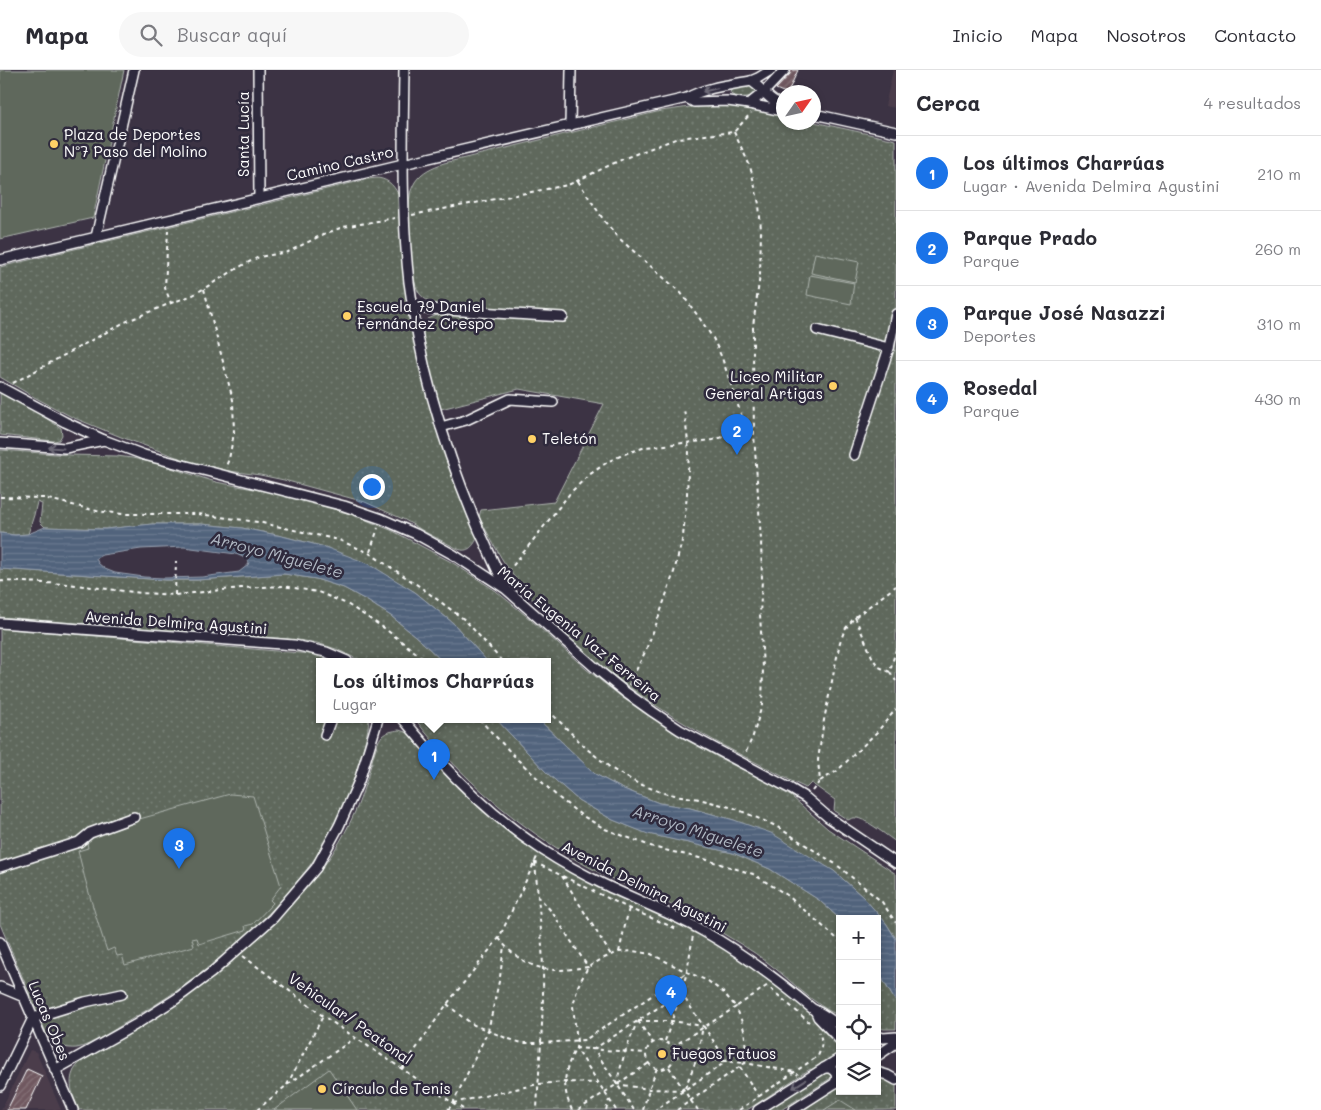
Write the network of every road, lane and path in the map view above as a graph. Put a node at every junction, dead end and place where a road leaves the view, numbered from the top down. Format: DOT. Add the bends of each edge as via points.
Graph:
graph roads {
  1 [pos="134,70"];
  2 [pos="258,70"];
  3 [pos="404,70"];
  4 [pos="571,70"];
  5 [pos="772,70"];
  6 [pos="781,71"];
  7 [pos="751,82"];
  8 [pos="728,86"];
  9 [pos="764,92"];
  10 [pos="687,98"];
  11 [pos="728,101"];
  12 [pos="776,102"];
  13 [pos="753,105"];
  14 [pos="776,110"];
  15 [pos="821,116"];
  16 [pos="570,126"];
  17 [pos="734,132"];
  18 [pos="896,132"];
  19 [pos="403,164"];
  20 [pos="578,181"];
  21 [pos="258,198"];
  22 [pos="405,216"];
  23 [pos="169,220"];
  24 [pos="96,237"];
  25 [pos="0,260"];
  26 [pos="204,289"];
  27 [pos="171,303"];
  28 [pos="413,308"];
  29 [pos="896,314"];
  30 [pos="563,317"];
  31 [pos="817,330"];
  32 [pos="889,348"];
  33 [pos="1,388"];
  34 [pos="553,402"];
  35 [pos="684,408"];
  36 [pos="441,427"];
  37 [pos="754,427"];
  38 [pos="746,429"];
  39 [pos="104,440"];
  40 [pos="0,443"];
  41 [pos="688,443"];
  42 [pos="854,455"];
  43 [pos="223,475"];
  44 [pos="0,497"];
  45 [pos="382,518"];
  46 [pos="369,553"];
  47 [pos="176,561"];
  48 [pos="502,580"];
  49 [pos="0,581"];
  50 [pos="896,586"];
  51 [pos="506,589"];
  52 [pos="175,593"];
  53 [pos="855,617"];
  54 [pos="0,623"];
  55 [pos="896,649"];
  56 [pos="340,658"];
  57 [pos="422,658"];
  58 [pos="499,658"];
  59 [pos="890,672"];
  60 [pos="896,681"];
  61 [pos="624,692"];
  62 [pos="896,709"];
  63 [pos="551,713"];
  64 [pos="330,723"];
  65 [pos="377,723"];
  66 [pos="406,723"];
  67 [pos="483,723"];
  68 [pos="325,735"];
  69 [pos="742,763"];
  70 [pos="820,781"];
  71 [pos="806,798"];
  72 [pos="134,817"];
  73 [pos="541,849"];
  74 [pos="534,862"];
  75 [pos="896,863"];
  76 [pos="0,867"];
  77 [pos="562,875"];
  78 [pos="538,896"];
  79 [pos="632,897"];
  80 [pos="628,908"];
  81 [pos="896,924"];
  82 [pos="696,927"];
  83 [pos="684,932"];
  84 [pos="499,938"];
  85 [pos="836,938"];
  86 [pos="0,942"];
  87 [pos="504,946"];
  88 [pos="236,951"];
  89 [pos="619,952"];
  90 [pos="611,955"];
  91 [pos="588,967"];
  92 [pos="543,969"];
  93 [pos="687,972"];
  94 [pos="0,987"];
  95 [pos="681,992"];
  96 [pos="122,994"];
  97 [pos="24,997"];
  98 [pos="447,1004"];
  99 [pos="736,1007"];
  100 [pos="814,1010"];
  101 [pos="323,1016"];
  102 [pos="33,1018"];
  103 [pos="638,1020"];
  104 [pos="672,1021"];
  105 [pos="811,1023"];
  106 [pos="836,1023"];
  107 [pos="704,1026"];
  108 [pos="818,1030"];
  109 [pos="488,1031"];
  110 [pos="836,1036"];
  111 [pos="881,1037"];
  112 [pos="355,1038"];
  113 [pos="577,1041"];
  114 [pos="665,1041"];
  115 [pos="541,1043"];
  116 [pos="653,1043"];
  117 [pos="895,1044"];
  118 [pos="672,1047"];
  119 [pos="576,1048"];
  120 [pos="594,1049"];
  121 [pos="625,1052"];
  122 [pos="646,1053"];
  123 [pos="881,1053"];
  124 [pos="674,1056"];
  125 [pos="696,1058"];
  126 [pos="836,1060"];
  127 [pos="727,1061"];
  128 [pos="649,1063"];
  129 [pos="745,1063"];
  130 [pos="669,1066"];
  131 [pos="740,1067"];
  132 [pos="657,1068"];
  133 [pos="824,1068"];
  134 [pos="402,1069"];
  135 [pos="55,1070"];
  136 [pos="795,1072"];
  137 [pos="836,1073"];
  138 [pos="881,1073"];
  139 [pos="896,1080"];
  140 [pos="804,1081"];
  141 [pos="565,1082"];
  142 [pos="836,1083"];
  143 [pos="538,1084"];
  144 [pos="599,1084"];
  145 [pos="616,1084"];
  146 [pos="287,1085"];
  147 [pos="0,1086"];
  148 [pos="649,1089"];
  149 [pos="684,1090"];
  150 [pos="605,1092"];
  151 [pos="759,1097"];
  152 [pos="609,1100"];
  153 [pos="690,1101"];
  154 [pos="453,1103"];
  155 [pos="72,1110"];
  156 [pos="257,1110"];
  157 [pos="448,1110"];
  158 [pos="465,1110"];
  159 [pos="537,1110"];
  160 [pos="572,1110"];
  161 [pos="578,1110"];
  162 [pos="606,1110"];
  163 [pos="616,1110"];
  164 [pos="634,1110"];
  165 [pos="643,1110"];
  166 [pos="654,1110"];
  167 [pos="677,1110"];
  168 [pos="698,1110"];
  169 [pos="739,1110"];
  170 [pos="758,1110"];
  171 [pos="793,1110"];
  1 -- 24 [label="street"];
  2 -- 21 [label="street, Santa Lucía"];
  3 -- 19 [label="street"];
  4 -- 16 [label="street"];
  5 -- 7 [label="street"];
  6 -- 9 [label="street"];
  7 -- 8 [label="street, Camino Castro"];
  7 -- 9 [label="street, Camino Castro"];
  8 -- 10 [label="street, Camino Castro, one-way"];
  8 -- 11 [label="street"];
  9 -- 12 [label="street, Camino Castro"];
  9 -- 13 [label="street"];
  10 -- 11 [label="street, Camino Castro" via="694,102"];
  10 -- 16 [label="street, Camino Castro"];
  11 -- 13 [label="street, Camino Castro"];
  13 -- 14 [label="street, Camino Castro"];
  13 -- 17 [label="path"];
  15 -- 18 [label="street"];
  16 -- 19 [label="street, Camino Castro"];
  17 -- 20 [label="path" via="678,138 625,158"];
  17 -- 37 [label="path" via="750,166 761,230 753,351"];
  19 -- 21 [label="street, Camino Castro"];
  19 -- 22 [label="street"];
  20 -- 22 [label="path"];
  20 -- 38 [label="path" via="615,234 681,293 713,338"];
  21 -- 23 [label="street, Camino Castro"];
  22 -- 26 [label="path" via="343,228 288,252 258,257"];
  22 -- 28 [label="street"];
  23 -- 24 [label="street, Camino Castro"];
  23 -- 27 [label="path" via="165,288"];
  24 -- 25 [label="street, Camino Castro"];
  26 -- 27 [label="path"];
  26 -- 43 [label="path" via="233,400 234,433"];
  27 -- 33 [label="path" via="125,322"];
  28 -- 30 [label="street"];
  28 -- 36 [label="street"];
  29 -- 32 [label="street"];
  31 -- 32 [label="street"];
  32 -- 42 [label="street"];
  33 -- 39 [label="street, María Eugenia Vaz Ferreira"];
  34 -- 36 [label="street" via="510,399 466,420"];
  35 -- 41 [label="path"];
  36 -- 48 [label="street" via="468,504"];
  37 -- 38 [label="path"];
  37 -- 69 [label="path" via="761,540 762,706"];
  38 -- 41 [label="path" via="713,440"];
  39 -- 40 [label="street, one-way" via="65,448"];
  39 -- 43 [label="street, María Eugenia Vaz Ferreira" via="144,455"];
  41 -- 48 [label="path" via="646,447 609,462 589,475 571,492"];
  41 -- 61 [label="path" via="683,537 654,630"];
  43 -- 45 [label="street, María Eugenia Vaz Ferreira"];
  44 -- 46 [label="path" via="44,498 89,510 122,514 198,514 258,522 339,540"];
  45 -- 46 [label="path"];
  45 -- 51 [label="street, María Eugenia Vaz Ferreira" via="454,555"];
  46 -- 58 [label="path" via="465,620"];
  47 -- 52 [label="path"];
  48 -- 51 [label="street"];
  49 -- 52 [label="path"];
  50 -- 53 [label="path"];
  51 -- 61 [label="street, María Eugenia Vaz Ferreira"];
  52 -- 57 [label="path" via="283,586 318,592 347,604"];
  53 -- 59 [label="path" via="873,659 879,667"];
  53 -- 70 [label="path" via="840,642 818,760"];
  54 -- 56 [label="street, Avenida Delmira Agustini" via="294,645"];
  55 -- 59 [label="path"];
  59 -- 60 [label="path"];
  61 -- 69 [label="street, María Eugenia Vaz Ferreira" via="680,730"];
  62 -- 70 [label="path" via="837,771"];
  63 -- 81 [label="path" via="587,749 637,783 734,808 776,826 837,864 882,902"];
  64 -- 68 [label="street"];
  65 -- 88 [label="street" via="350,803 316,868 273,918"];
  66 -- 73 [label="street, Avenida Delmira Agustini" via="461,784"];
  67 -- 85 [label="path" via="518,760 581,815 605,829 656,848 753,874 787,895"];
  69 -- 71 [label="street, María Eugenia Vaz Ferreira"];
  70 -- 71 [label="path"];
  71 -- 75 [label="street, María Eugenia Vaz Ferreira"];
  72 -- 76 [label="street" via="90,833 79,842"];
  73 -- 74 [label="path"];
  73 -- 79 [label="street, Avenida Delmira Agustini"];
  74 -- 77 [label="path"];
  74 -- 78 [label="path"];
  74 -- 84 [label="path"];
  77 -- 80 [label="path"];
  77 -- 90 [label="path"];
  78 -- 91 [label="path"];
  78 -- 92 [label="path"];
  79 -- 80 [label="path"];
  79 -- 82 [label="street, Avenida Delmira Agustini"];
  80 -- 83 [label="path"];
  80 -- 89 [label="path"];
  82 -- 93 [label="path"];
  82 -- 100 [label="street, Avenida Delmira Agustini" via="753,962"];
  84 -- 87 [label="path"];
  84 -- 98 [label="path"];
  86 -- 97 [label="street, Lucas Obes"];
  87 -- 92 [label="path" via="517,957"];
  87 -- 109 [label="path"];
  88 -- 101 [label="path, Vehicular/ Peatonal"];
  88 -- 135 [label="street" via="176,999"];
  89 -- 90 [label="path"];
  89 -- 93 [label="path" via="651,954"];
  90 -- 91 [label="path"];
  91 -- 92 [label="path"];
  91 -- 113 [label="path" via="578,986 573,1006"];
  92 -- 115 [label="path"];
  93 -- 95 [label="path"];
  93 -- 99 [label="path" via="708,981"];
  93 -- 113 [label="path" via="585,1040"];
  94 -- 97 [label="street"];
  95 -- 103 [label="path"];
  95 -- 104 [label="path"];
  95 -- 107 [label="path"];
  96 -- 102 [label="street"];
  97 -- 102 [label="street, Lucas Obes"];
  98 -- 109 [label="path" via="467,1021"];
  98 -- 134 [label="path"];
  99 -- 105 [label="path" via="768,986"];
  99 -- 107 [label="path"];
  99 -- 129 [label="path" via="744,1023"];
  100 -- 106 [label="street, Avenida Delmira Agustini"];
  100 -- 110 [label="street, Avenida Delmira Agustini"];
  101 -- 112 [label="path, Vehicular/ Peatonal"];
  101 -- 146 [label="path"];
  102 -- 135 [label="street, Lucas Obes"];
  102 -- 147 [label="street"];
  103 -- 104 [label="path"];
  103 -- 116 [label="path"];
  103 -- 120 [label="path"];
  103 -- 121 [label="path"];
  104 -- 107 [label="path"];
  104 -- 114 [label="path"];
  107 -- 118 [label="path"];
  107 -- 125 [label="path"];
  107 -- 127 [label="path"];
  108 -- 136 [label="path" via="822,1040 818,1056"];
  109 -- 115 [label="path" via="522,1043"];
  109 -- 154 [label="path"];
  111 -- 117 [label="street"];
  112 -- 134 [label="path, Vehicular/ Peatonal"];
  112 -- 146 [label="path"];
  113 -- 115 [label="path"];
  113 -- 119 [label="path"];
  114 -- 116 [label="path"];
  114 -- 118 [label="path"];
  115 -- 143 [label="path"];
  116 -- 122 [label="path"];
  117 -- 123 [label="street"];
  118 -- 124 [label="path"];
  119 -- 120 [label="path"];
  119 -- 141 [label="path" via="569,1061"];
  119 -- 144 [label="path"];
  120 -- 121 [label="path"];
  120 -- 145 [label="path"];
  121 -- 122 [label="path"];
  121 -- 145 [label="path"];
  122 -- 128 [label="path"];
  124 -- 125 [label="path"];
  124 -- 130 [label="path"];
  125 -- 127 [label="path"];
  125 -- 149 [label="path"];
  126 -- 133 [label="street"];
  127 -- 129 [label="path"];
  127 -- 149 [label="path"];
  128 -- 132 [label="path"];
  128 -- 145 [label="path"];
  129 -- 131 [label="path"];
  129 -- 136 [label="path"];
  130 -- 132 [label="path"];
  130 -- 149 [label="path"];
  131 -- 151 [label="path"];
  131 -- 153 [label="path"];
  132 -- 148 [label="path"];
  133 -- 137 [label="street"];
  133 -- 140 [label="street"];
  134 -- 154 [label="path, Vehicular/ Peatonal"];
  135 -- 155 [label="street, Lucas Obes"];
  136 -- 140 [label="path"];
  136 -- 151 [label="path"];
  138 -- 139 [label="street"];
  140 -- 170 [label="street, one-way"];
  141 -- 143 [label="path"];
  141 -- 144 [label="path"];
  141 -- 160 [label="path"];
  142 -- 171 [label="street"];
  143 -- 154 [label="path"];
  143 -- 159 [label="path"];
  144 -- 150 [label="path"];
  145 -- 148 [label="path"];
  145 -- 150 [label="path"];
  145 -- 164 [label="path"];
  146 -- 156 [label="path"];
  148 -- 149 [label="path"];
  148 -- 165 [label="path"];
  149 -- 153 [label="path"];
  149 -- 166 [label="path"];
  150 -- 152 [label="path"];
  150 -- 161 [label="path"];
  151 -- 169 [label="path"];
  152 -- 162 [label="path"];
  152 -- 163 [label="path"];
  153 -- 167 [label="path"];
  153 -- 168 [label="path"];
  154 -- 157 [label="path"];
  154 -- 158 [label="path, Vehicular/ Peatonal"];
}
